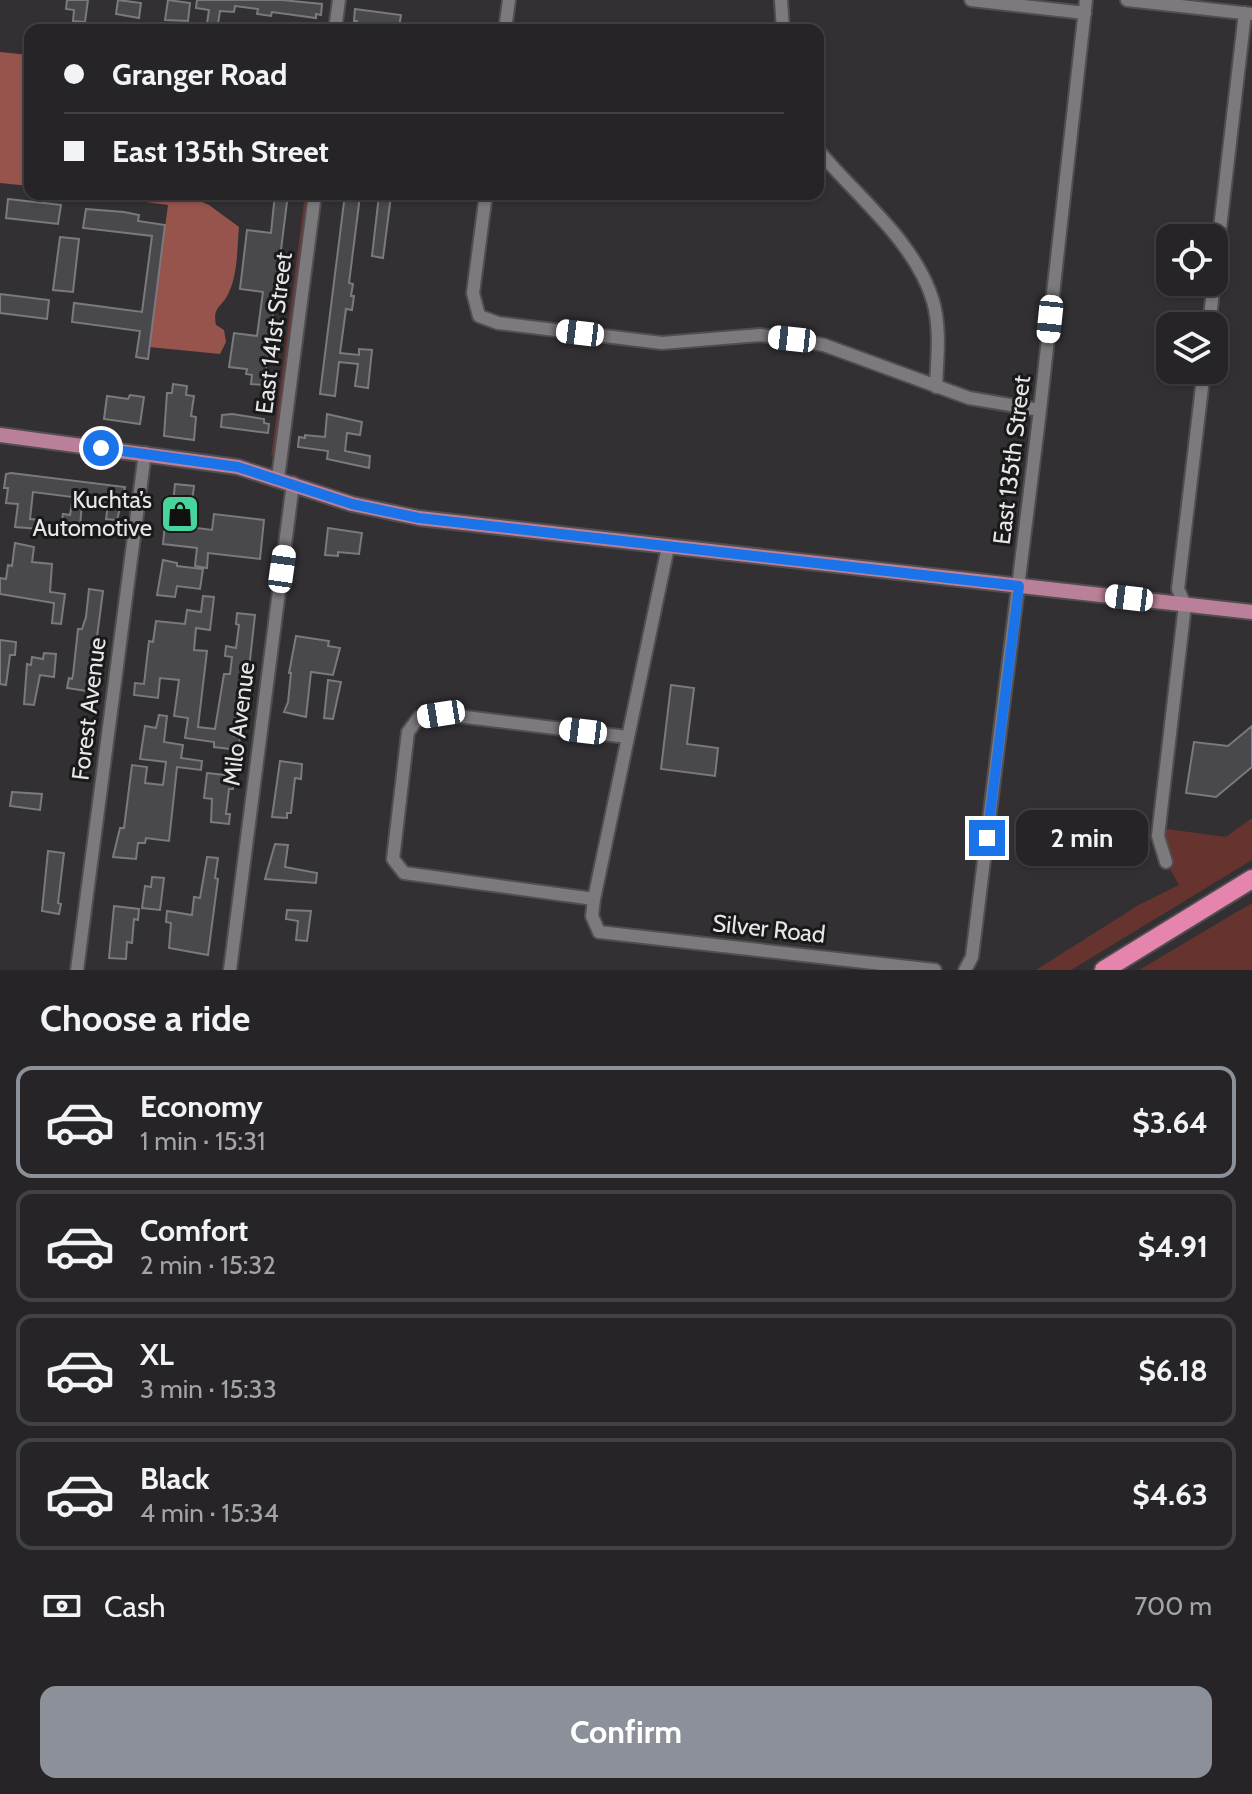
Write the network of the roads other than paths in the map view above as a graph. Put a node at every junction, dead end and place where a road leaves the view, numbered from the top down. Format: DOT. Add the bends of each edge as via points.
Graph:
graph roads {
  1 [pos="339,0"];
  2 [pos="509,0"];
  3 [pos="781,0"];
  4 [pos="971,0"];
  5 [pos="1127,0"];
  6 [pos="1085,7"];
  7 [pos="1248,14"];
  8 [pos="336,24"];
  9 [pos="506,24"];
  10 [pos="783,24"];
  11 [pos="824,157"];
  12 [pos="314,200"];
  13 [pos="485,200"];
  14 [pos="1221,224"];
  15 [pos="1202,384"];
  16 [pos="936,387"];
  17 [pos="1040,410"];
  18 [pos="0,435"];
  19 [pos="145,453"];
  20 [pos="278,478"];
  21 [pos="293,483"];
  22 [pos="668,547"];
  23 [pos="1019,586"];
  24 [pos="1185,605"];
  25 [pos="1252,612"];
  26 [pos="627,737"];
  27 [pos="1166,862"];
  28 [pos="1252,879"];
  29 [pos="594,899"];
  30 [pos="77,970"];
  31 [pos="230,970"];
  32 [pos="935,970"];
  33 [pos="965,970"];
  34 [pos="1104,970"];
  1 -- 8 [label="street"];
  2 -- 9 [label="street"];
  3 -- 10 [label="street"];
  4 -- 6 [label="street"];
  5 -- 7 [label="street"];
  6 -- 17 [label="street, East 135th Street"];
  7 -- 14 [label="street"];
  11 -- 16 [label="street" via="899,241 921,274 933,302 938,335"];
  12 -- 20 [label="street, East 141st Street"];
  13 -- 16 [label="street" via="473,293 479,316 498,323 662,343 760,335 792,339 824,345"];
  15 -- 24 [label="street" via="1178,589"];
  16 -- 17 [label="street"];
  17 -- 23 [label="street, East 135th Street"];
  18 -- 19 [label="main road"];
  19 -- 20 [label="main road"];
  19 -- 30 [label="street, Forest Avenue"];
  20 -- 21 [label="main road"];
  21 -- 22 [label="main road" via="405,516"];
  21 -- 31 [label="street, Milo Avenue"];
  22 -- 23 [label="main road"];
  22 -- 26 [label="street"];
  23 -- 24 [label="main road"];
  23 -- 33 [label="street, East 135th Street" via="972,957"];
  24 -- 25 [label="main road"];
  24 -- 27 [label="street" via="1158,836"];
  26 -- 29 [label="street"];
  26 -- 29 [label="street" via="441,714 419,717 408,732 393,859 404,873"];
  28 -- 34 [label="highway"];
  29 -- 32 [label="street, Silver Road" via="592,916 599,932"];
}
